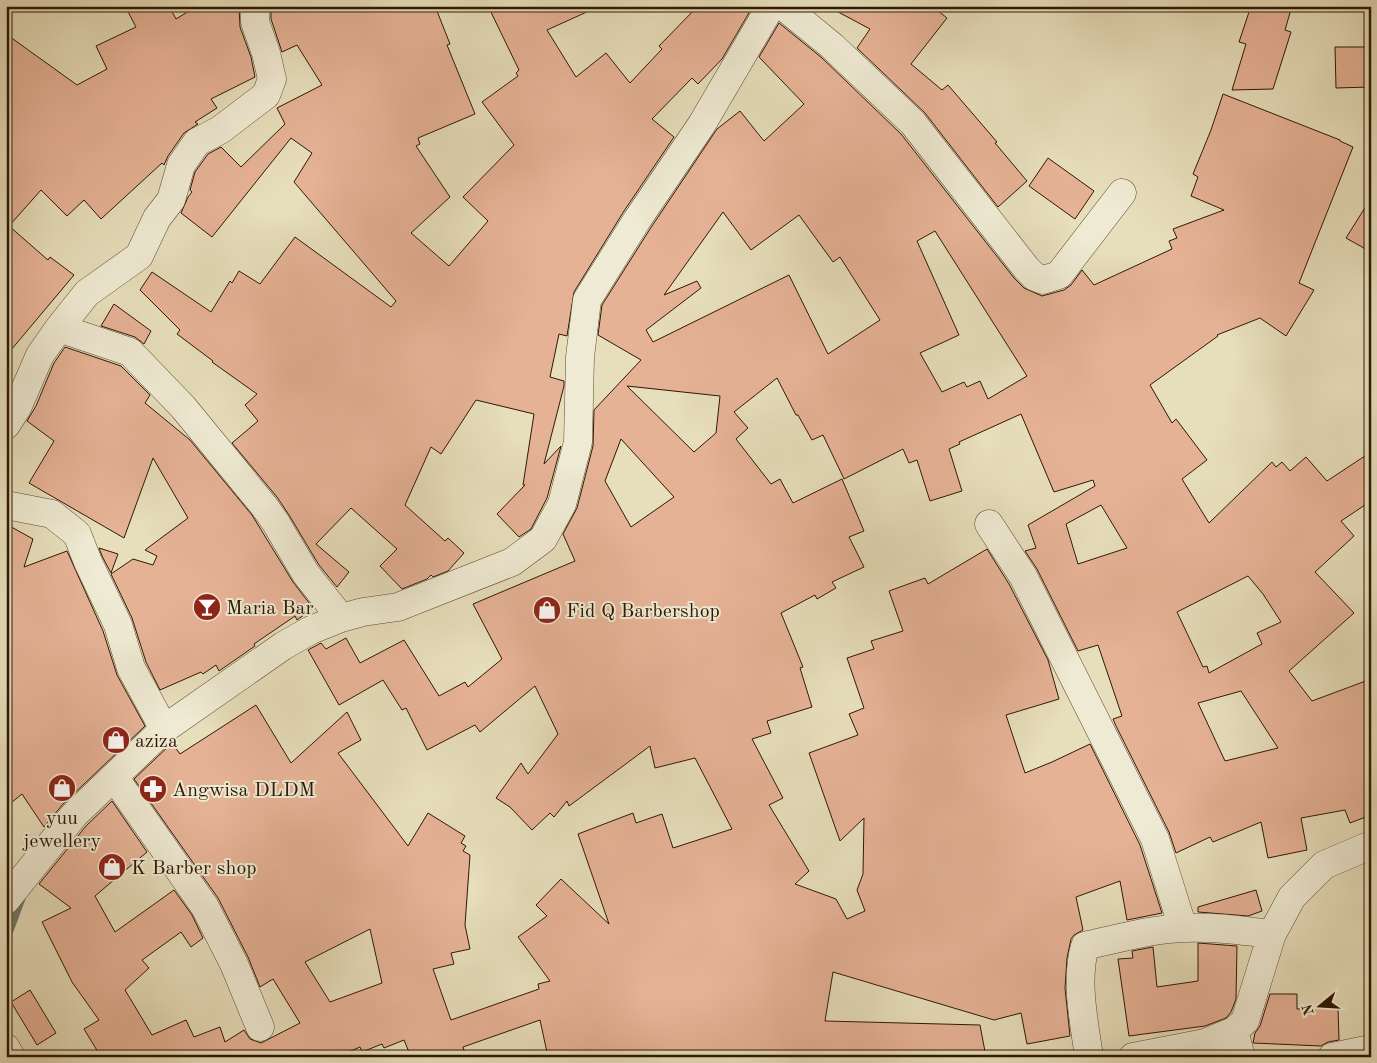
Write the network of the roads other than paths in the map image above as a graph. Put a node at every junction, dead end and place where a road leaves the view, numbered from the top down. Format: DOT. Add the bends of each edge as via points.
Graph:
graph roads {
  1 [pos="255,6"];
  2 [pos="771,6"];
  3 [pos="783,6"];
  4 [pos="1122,193"];
  5 [pos="59,328"];
  6 [pos="6,425"];
  7 [pos="6,505"];
  8 [pos="989,524"];
  9 [pos="341,618"];
  10 [pos="164,729"];
  11 [pos="114,777"];
  12 [pos="1371,845"];
  13 [pos="6,900"];
  14 [pos="1183,928"];
  15 [pos="1272,934"];
  16 [pos="260,1027"];
  17 [pos="1237,1044"];
  18 [pos="6,1048"];
  19 [pos="1371,1049"];
  20 [pos="11,1057"];
  21 [pos="1089,1057"];
  22 [pos="1134,1057"];
  23 [pos="1332,1057"];
  1 -- 5 [label="street" via="255,22 272,80 266,95 220,130 197,142 181,165 171,200 157,218 139,256 88,293"];
  2 -- 9 [label="street" via="702,124 587,300 580,357 578,442 562,504 543,539 512,562 416,600 398,607"];
  3 -- 4 [label="street" via="832,46 914,123 1035,277 1043,280 1059,275"];
  5 -- 6 [label="street" via="40,355"];
  5 -- 9 [label="street" via="130,352 183,406 264,506 306,574"];
  7 -- 10 [label="street" via="52,514 78,534 118,625 131,668"];
  8 -- 14 [label="street" via="1023,576 1155,840"];
  9 -- 10 [label="street" via="283,646"];
  10 -- 11 [label="street"];
  11 -- 13 [label="street" via="74,815"];
  11 -- 16 [label="street" via="205,907 234,964"];
  12 -- 15 [label="street" via="1324,865 1292,897"];
  14 -- 15 [label="street"];
  14 -- 21 [label="street" via="1085,946 1081,960 1082,988"];
  15 -- 17 [label="street"];
  17 -- 22 [label="street" via="1205,1043"];
  18 -- 20 [label="street"];
  19 -- 23 [label="street"];
}
